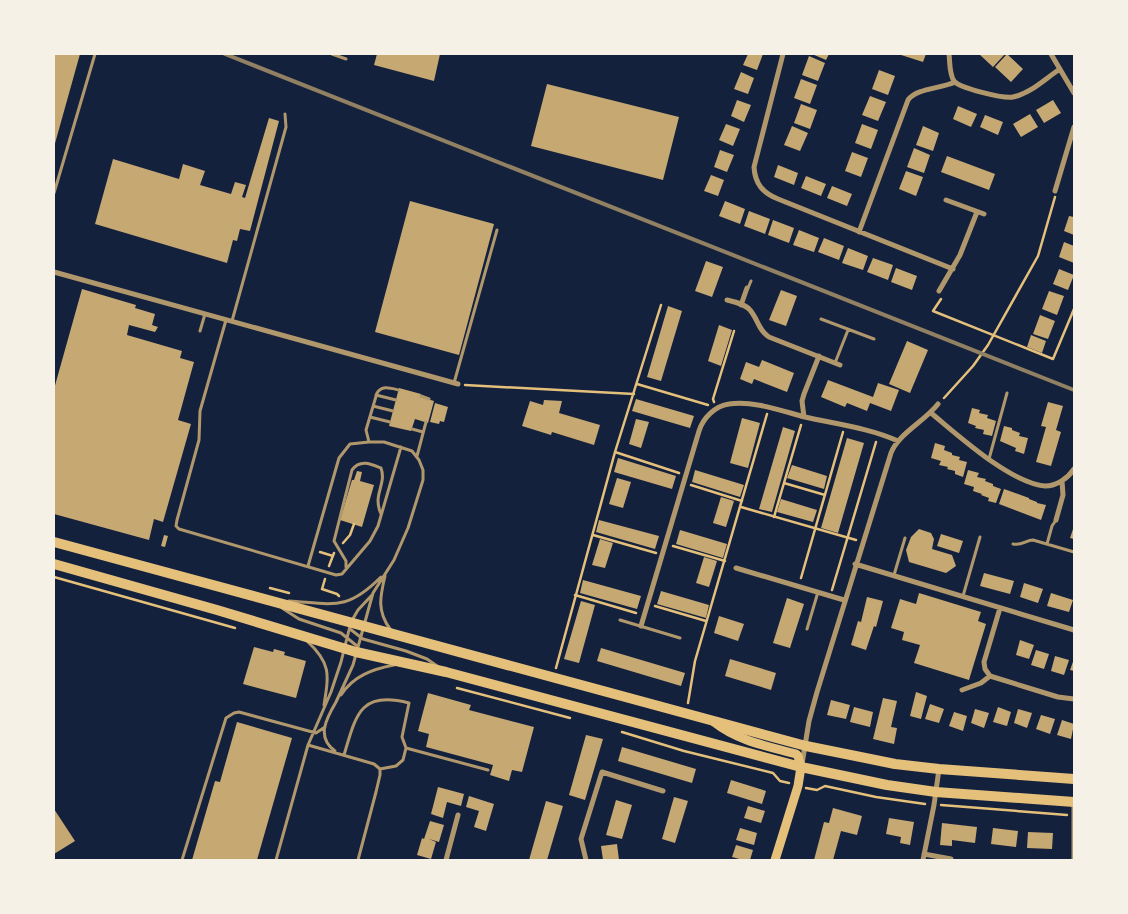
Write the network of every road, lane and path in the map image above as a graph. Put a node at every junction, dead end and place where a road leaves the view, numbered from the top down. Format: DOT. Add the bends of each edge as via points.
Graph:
graph roads {
  1 [pos="95,54"];
  2 [pos="332,54"];
  3 [pos="783,54"];
  4 [pos="949,54"];
  5 [pos="1052,54"];
  6 [pos="346,59"];
  7 [pos="1060,69"];
  8 [pos="955,82"];
  9 [pos="1074,93"];
  10 [pos="284,114"];
  11 [pos="1074,127"];
  12 [pos="1055,191"];
  13 [pos="54,193"];
  14 [pos="946,200"];
  15 [pos="976,212"];
  16 [pos="984,214"];
  17 [pos="497,230"];
  18 [pos="859,232"];
  19 [pos="952,269"];
  20 [pos="54,272"];
  21 [pos="751,281"];
  22 [pos="748,288"];
  23 [pos="939,291"];
  24 [pos="728,300"];
  25 [pos="661,305"];
  26 [pos="741,305"];
  27 [pos="1074,309"];
  28 [pos="205,314"];
  29 [pos="821,319"];
  30 [pos="230,320"];
  31 [pos="848,330"];
  32 [pos="200,331"];
  33 [pos="734,331"];
  34 [pos="993,336"];
  35 [pos="874,339"];
  36 [pos="819,356"];
  37 [pos="838,364"];
  38 [pos="456,384"];
  39 [pos="637,384"];
  40 [pos="399,390"];
  41 [pos="1007,393"];
  42 [pos="634,394"];
  43 [pos="376,395"];
  44 [pos="420,396"];
  45 [pos="429,399"];
  46 [pos="396,400"];
  47 [pos="938,404"];
  48 [pos="373,406"];
  49 [pos="716,408"];
  50 [pos="769,408"];
  51 [pos="393,411"];
  52 [pos="931,413"];
  53 [pos="804,416"];
  54 [pos="370,417"];
  55 [pos="390,422"];
  56 [pos="426,422"];
  57 [pos="845,426"];
  58 [pos="412,429"];
  59 [pos="423,432"];
  60 [pos="879,434"];
  61 [pos="369,442"];
  62 [pos="898,442"];
  63 [pos="401,447"];
  64 [pos="616,452"];
  65 [pos="416,456"];
  66 [pos="989,460"];
  67 [pos="1074,469"];
  68 [pos="685,476"];
  69 [pos="1062,481"];
  70 [pos="683,483"];
  71 [pos="784,483"];
  72 [pos="825,495"];
  73 [pos="742,501"];
  74 [pos="741,507"];
  75 [pos="381,514"];
  76 [pos="774,516"];
  77 [pos="1056,520"];
  78 [pos="354,524"];
  79 [pos="815,529"];
  80 [pos="593,535"];
  81 [pos="980,537"];
  82 [pos="848,538"];
  83 [pos="905,538"];
  84 [pos="54,542"];
  85 [pos="862,542"];
  86 [pos="342,544"];
  87 [pos="666,544"];
  88 [pos="1014,544"];
  89 [pos="1047,544"];
  90 [pos="320,552"];
  91 [pos="1074,552"];
  92 [pos="662,555"];
  93 [pos="725,561"];
  94 [pos="54,564"];
  95 [pos="855,564"];
  96 [pos="308,566"];
  97 [pos="330,566"];
  98 [pos="346,568"];
  99 [pos="736,568"];
  100 [pos="386,573"];
  101 [pos="894,576"];
  102 [pos="54,577"];
  103 [pos="325,579"];
  104 [pos="799,587"];
  105 [pos="818,592"];
  106 [pos="373,593"];
  107 [pos="575,595"];
  108 [pos="830,596"];
  109 [pos="962,597"];
  110 [pos="269,600"];
  111 [pos="844,600"];
  112 [pos="344,603"];
  113 [pos="648,604"];
  114 [pos="1000,608"];
  115 [pos="644,615"];
  116 [pos="620,620"];
  117 [pos="706,621"];
  118 [pos="350,625"];
  119 [pos="363,626"];
  120 [pos="641,626"];
  121 [pos="238,629"];
  122 [pos="807,629"];
  123 [pos="1074,630"];
  124 [pos="394,635"];
  125 [pos="302,637"];
  126 [pos="347,637"];
  127 [pos="360,637"];
  128 [pos="680,638"];
  129 [pos="343,649"];
  130 [pos="357,649"];
  131 [pos="402,663"];
  132 [pos="446,672"];
  133 [pos="990,676"];
  134 [pos="553,677"];
  135 [pos="455,687"];
  136 [pos="962,690"];
  137 [pos="1074,699"];
  138 [pos="336,702"];
  139 [pos="323,710"];
  140 [pos="686,713"];
  141 [pos="574,719"];
  142 [pos="712,720"];
  143 [pos="325,726"];
  144 [pos="620,731"];
  145 [pos="313,732"];
  146 [pos="308,746"];
  147 [pos="806,746"];
  148 [pos="406,748"];
  149 [pos="337,753"];
  150 [pos="344,755"];
  151 [pos="802,767"];
  152 [pos="380,769"];
  153 [pos="939,769"];
  154 [pos="488,770"];
  155 [pos="1074,779"];
  156 [pos="789,783"];
  157 [pos="801,787"];
  158 [pos="663,791"];
  159 [pos="936,792"];
  160 [pos="1074,801"];
  161 [pos="925,804"];
  162 [pos="944,806"];
  163 [pos="458,815"];
  164 [pos="1065,815"];
  165 [pos="923,857"];
  166 [pos="952,859"];
  167 [pos="182,860"];
  168 [pos="276,860"];
  169 [pos="358,860"];
  170 [pos="446,860"];
  171 [pos="586,860"];
  172 [pos="775,860"];
  173 [pos="1074,860"];
  1 -- 13 [label="lane"];
  2 -- 6 [label="lane"];
  3 -- 18 [label="street" via="755,163 756,181 771,196"];
  4 -- 8 [label="street"];
  5 -- 7 [label="street"];
  7 -- 8 [label="street" via="1021,95 1010,98"];
  7 -- 9 [label="street"];
  8 -- 18 [label="street" via="919,92 908,100"];
  10 -- 30 [label="lane" via="286,127"];
  11 -- 12 [label="street"];
  12 -- 34 [label="path" via="1038,256"];
  14 -- 15 [label="street"];
  15 -- 16 [label="street"];
  15 -- 19 [label="street"];
  17 -- 38 [label="lane"];
  18 -- 19 [label="street"];
  19 -- 23 [label="street"];
  20 -- 28 [label="street"];
  21 -- 22 [label="lane"];
  22 -- 26 [label="street"];
  23 -- 34 [label="path" via="941,299 933,311"];
  24 -- 26 [label="street"];
  25 -- 39 [label="path"];
  26 -- 36 [label="street" via="750,310 764,333"];
  27 -- 34 [label="path" via="1053,359"];
  28 -- 30 [label="street"];
  28 -- 32 [label="lane"];
  29 -- 31 [label="lane"];
  30 -- 38 [label="street"];
  30 -- 96 [label="lane" via="200,411 199,440 177,528"];
  31 -- 35 [label="lane"];
  31 -- 37 [label="lane"];
  33 -- 49 [label="path" via="713,399"];
  34 -- 47 [label="path" via="973,366"];
  36 -- 37 [label="street"];
  36 -- 53 [label="street" via="802,401"];
  38 -- 42 [label="path"];
  39 -- 42 [label="path"];
  39 -- 49 [label="path"];
  40 -- 43 [label="lane" via="385,387"];
  41 -- 66 [label="lane"];
  42 -- 64 [label="path"];
  43 -- 46 [label="lane"];
  43 -- 48 [label="lane"];
  44 -- 45 [label="lane"];
  47 -- 52 [label="street"];
  48 -- 51 [label="lane"];
  48 -- 54 [label="lane"];
  49 -- 50 [label="street" via="737,403"];
  49 -- 68 [label="street" via="700,426"];
  50 -- 53 [label="street"];
  50 -- 73 [label="path"];
  52 -- 62 [label="street"];
  52 -- 66 [label="street"];
  53 -- 57 [label="street"];
  53 -- 71 [label="path"];
  54 -- 55 [label="lane"];
  54 -- 61 [label="lane" via="366,433"];
  56 -- 59 [label="lane"];
  57 -- 60 [label="street"];
  57 -- 72 [label="path"];
  58 -- 59 [label="lane"];
  59 -- 65 [label="lane"];
  60 -- 62 [label="street"];
  60 -- 82 [label="path"];
  61 -- 63 [label="lane"];
  61 -- 96 [label="lane" via="350,444 339,458"];
  62 -- 85 [label="street" via="893,448"];
  63 -- 65 [label="lane"];
  63 -- 75 [label="lane"];
  64 -- 68 [label="path"];
  64 -- 80 [label="path"];
  65 -- 100 [label="lane" via="423,470 423,480 404,538"];
  66 -- 69 [label="street" via="1038,484 1051,485"];
  67 -- 69 [label="street"];
  68 -- 70 [label="street"];
  69 -- 77 [label="street" via="1063,494"];
  70 -- 73 [label="path"];
  70 -- 87 [label="street"];
  71 -- 72 [label="path"];
  71 -- 76 [label="path"];
  72 -- 79 [label="path"];
  73 -- 74 [label="path"];
  74 -- 76 [label="path"];
  74 -- 93 [label="path"];
  75 -- 98 [label="lane" via="370,541"];
  75 -- 98 [label="lane" via="376,504 383,473 381,468 358,464 352,470 334,541 346,561"];
  76 -- 79 [label="path"];
  77 -- 89 [label="lane"];
  78 -- 86 [label="path"];
  79 -- 82 [label="path"];
  79 -- 104 [label="path"];
  80 -- 92 [label="path"];
  80 -- 107 [label="path"];
  81 -- 109 [label="lane"];
  82 -- 85 [label="path"];
  82 -- 108 [label="path"];
  83 -- 101 [label="lane"];
  84 -- 110 [label="highway"];
  85 -- 95 [label="street"];
  87 -- 92 [label="street"];
  87 -- 93 [label="path"];
  88 -- 89 [label="lane" via="1033,540"];
  89 -- 91 [label="lane"];
  90 -- 97 [label="path" via="334,554"];
  92 -- 113 [label="street"];
  93 -- 117 [label="path"];
  94 -- 125 [label="highway"];
  95 -- 101 [label="street"];
  95 -- 111 [label="street"];
  96 -- 98 [label="lane" via="336,575 342,574"];
  99 -- 104 [label="street"];
  100 -- 106 [label="lane"];
  100 -- 112 [label="lane" via="368,591"];
  100 -- 124 [label="lane" via="380,600 385,622"];
  101 -- 109 [label="street"];
  102 -- 121 [label="path"];
  103 -- 112 [label="path" via="322,589 337,594"];
  104 -- 105 [label="street"];
  105 -- 108 [label="street"];
  105 -- 122 [label="lane"];
  106 -- 118 [label="lane"];
  106 -- 119 [label="lane"];
  107 -- 115 [label="path"];
  107 -- 134 [label="path"];
  108 -- 111 [label="street"];
  109 -- 114 [label="street"];
  110 -- 112 [label="lane" via="321,605"];
  110 -- 118 [label="highway"];
  110 -- 126 [label="lane" via="299,618"];
  111 -- 147 [label="street" via="809,721"];
  113 -- 115 [label="street"];
  113 -- 117 [label="path"];
  114 -- 123 [label="street"];
  114 -- 133 [label="street" via="984,662"];
  115 -- 120 [label="street"];
  116 -- 120 [label="lane"];
  117 -- 140 [label="path"];
  118 -- 119 [label="highway"];
  118 -- 126 [label="lane"];
  118 -- 127 [label="lane"];
  119 -- 124 [label="highway"];
  119 -- 127 [label="lane"];
  120 -- 128 [label="lane"];
  124 -- 134 [label="highway"];
  125 -- 129 [label="highway"];
  125 -- 139 [label="lane" via="321,656 327,668"];
  126 -- 129 [label="lane"];
  126 -- 130 [label="lane"];
  127 -- 130 [label="lane"];
  127 -- 132 [label="lane" via="427,659"];
  129 -- 130 [label="highway"];
  129 -- 139 [label="lane"];
  130 -- 131 [label="highway"];
  130 -- 138 [label="lane"];
  131 -- 132 [label="highway"];
  131 -- 138 [label="lane" via="360,675 350,682"];
  132 -- 151 [label="highway"];
  133 -- 136 [label="street"];
  133 -- 137 [label="street"];
  134 -- 140 [label="highway"];
  135 -- 141 [label="path"];
  138 -- 143 [label="lane"];
  139 -- 145 [label="lane"];
  140 -- 142 [label="highway"];
  142 -- 147 [label="highway"];
  142 -- 151 [label="main road" via="737,737 796,754"];
  143 -- 145 [label="lane"];
  143 -- 149 [label="lane" via="324,739"];
  144 -- 156 [label="path" via="773,773 780,781"];
  145 -- 146 [label="lane"];
  145 -- 167 [label="lane" via="239,712 226,718"];
  146 -- 149 [label="lane"];
  146 -- 168 [label="lane"];
  147 -- 151 [label="street"];
  147 -- 153 [label="highway" via="895,764"];
  148 -- 150 [label="lane" via="402,737 409,703 380,699 369,702 360,712"];
  148 -- 152 [label="lane" via="403,760 396,766"];
  148 -- 154 [label="lane"];
  149 -- 150 [label="lane"];
  150 -- 152 [label="lane"];
  151 -- 159 [label="highway"];
  151 -- 172 [label="main road"];
  152 -- 169 [label="lane"];
  153 -- 155 [label="highway"];
  153 -- 159 [label="street"];
  157 -- 161 [label="path" via="817,790 825,786"];
  158 -- 171 [label="street" via="602,772 581,839"];
  159 -- 160 [label="highway"];
  159 -- 165 [label="street"];
  160 -- 173 [label="street"];
  162 -- 164 [label="path"];
  163 -- 170 [label="street"];
  165 -- 166 [label="street"];
}
